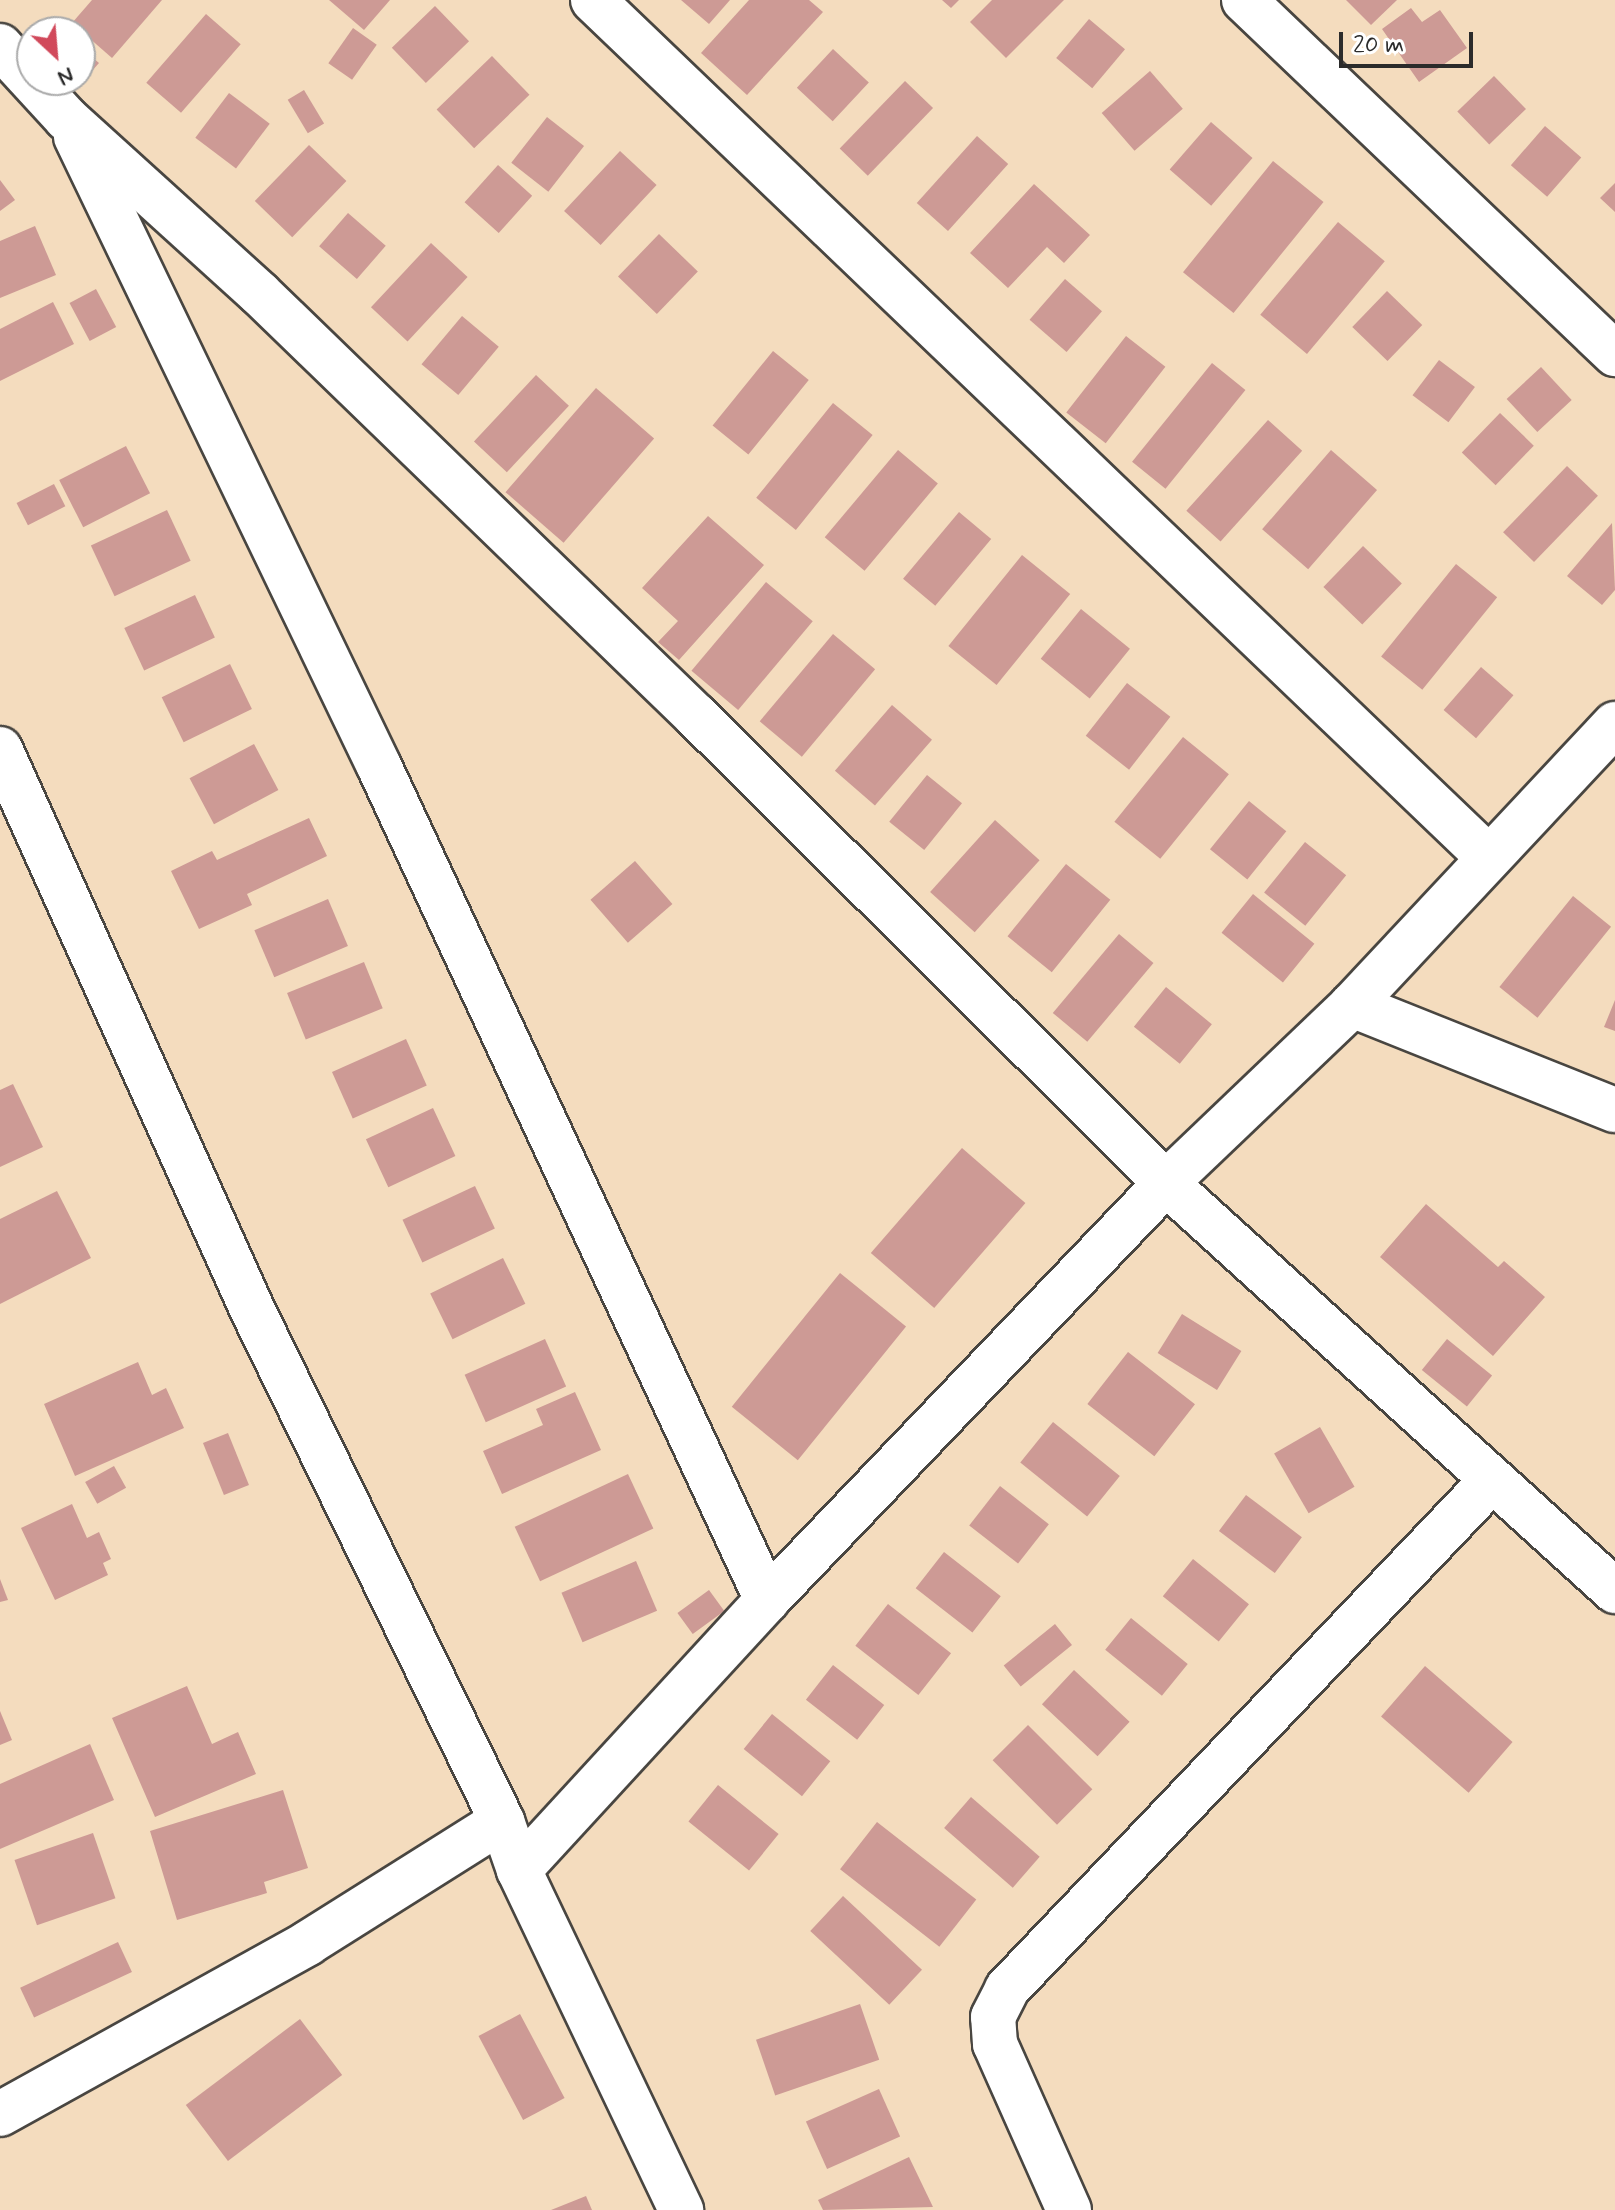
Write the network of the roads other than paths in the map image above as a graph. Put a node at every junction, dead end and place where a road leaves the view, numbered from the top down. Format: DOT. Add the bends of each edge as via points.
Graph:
graph roads {
  1 [pos="593,0"];
  2 [pos="1244,0"];
  3 [pos="0,46"];
  4 [pos="66,118"];
  5 [pos="1615,354"];
  6 [pos="1615,724"];
  7 [pos="0,749"];
  8 [pos="1487,856"];
  9 [pos="1352,1005"];
  10 [pos="1615,1110"];
  11 [pos="1166,1183"];
  12 [pos="1492,1480"];
  13 [pos="1615,1591"];
  14 [pos="767,1600"];
  15 [pos="502,1821"];
  16 [pos="519,1870"];
  17 [pos="1,2110"];
  18 [pos="681,2210"];
  19 [pos="1069,2210"];
  1 -- 8 [label="street"];
  2 -- 5 [label="street"];
  3 -- 4 [label="street"];
  4 -- 11 [label="street" via="259,293 685,705"];
  4 -- 14 [label="street" via="379,766"];
  6 -- 8 [label="street"];
  7 -- 15 [label="street" via="252,1309"];
  8 -- 9 [label="street"];
  9 -- 10 [label="street"];
  9 -- 11 [label="street"];
  11 -- 12 [label="street"];
  11 -- 14 [label="street"];
  12 -- 13 [label="street"];
  12 -- 19 [label="street" via="1007,1989 993,2017 995,2044"];
  14 -- 16 [label="street"];
  15 -- 16 [label="street"];
  15 -- 17 [label="street" via="308,1943"];
  16 -- 18 [label="street"];
}
